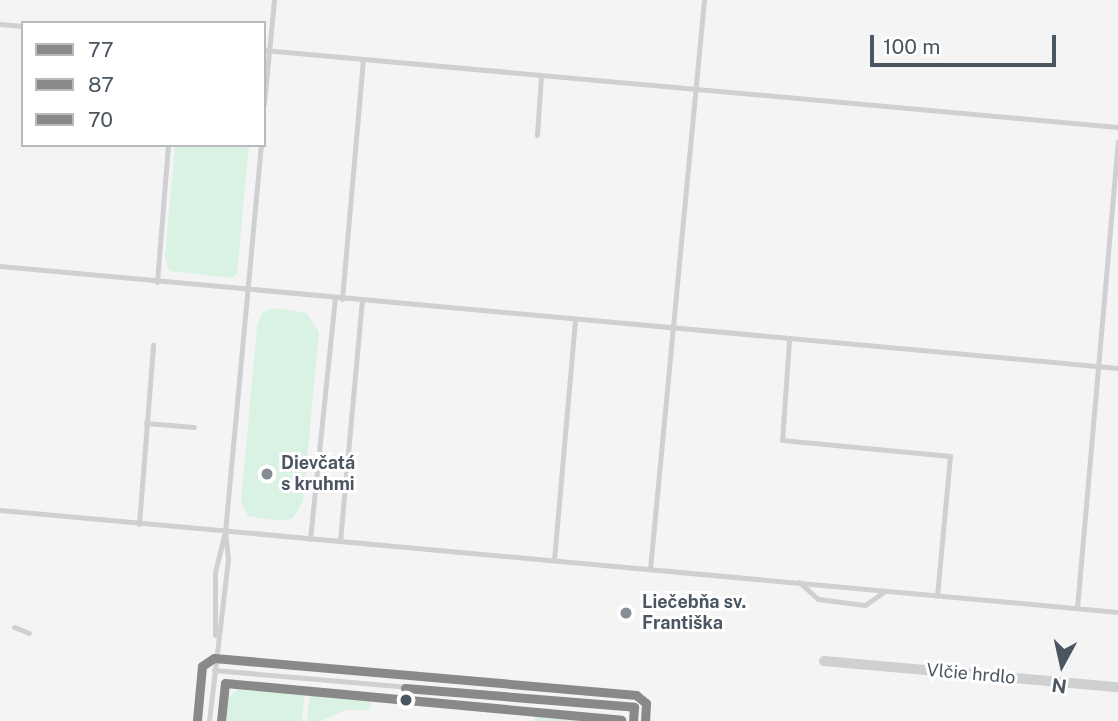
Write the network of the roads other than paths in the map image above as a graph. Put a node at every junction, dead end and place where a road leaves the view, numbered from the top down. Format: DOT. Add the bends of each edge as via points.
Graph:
graph roads {
  1 [pos="274,0"];
  2 [pos="704,0"];
  3 [pos="0,24"];
  4 [pos="21,26"];
  5 [pos="267,51"];
  6 [pos="363,60"];
  7 [pos="266,69"];
  8 [pos="541,76"];
  9 [pos="696,90"];
  10 [pos="1118,127"];
  11 [pos="537,135"];
  12 [pos="1118,142"];
  13 [pos="168,147"];
  14 [pos="261,147"];
  15 [pos="0,266"];
  16 [pos="157,282"];
  17 [pos="247,291"];
  18 [pos="335,299"];
  19 [pos="342,299"];
  20 [pos="362,301"];
  21 [pos="575,321"];
  22 [pos="673,330"];
  23 [pos="789,341"];
  24 [pos="153,345"];
  25 [pos="1097,366"];
  26 [pos="1118,368"];
  27 [pos="146,423"];
  28 [pos="194,427"];
  29 [pos="0,510"];
  30 [pos="139,524"];
  31 [pos="225,532"];
  32 [pos="310,539"];
  33 [pos="340,541"];
  34 [pos="554,560"];
  35 [pos="650,569"];
  36 [pos="799,582"];
  37 [pos="885,591"];
  38 [pos="937,595"];
  39 [pos="1077,608"];
  40 [pos="1118,612"];
  41 [pos="14,627"];
  42 [pos="29,633"];
  43 [pos="215,656"];
  44 [pos="824,661"];
  45 [pos="214,670"];
  46 [pos="1118,687"];
  47 [pos="209,721"];
  48 [pos="633,721"];
  1 -- 5 [label="lane"];
  2 -- 9 [label="lane"];
  3 -- 4 [label="lane"];
  5 -- 6 [label="lane"];
  5 -- 7 [label="lane"];
  6 -- 8 [label="lane"];
  6 -- 19 [label="lane"];
  8 -- 9 [label="lane"];
  8 -- 11 [label="lane"];
  9 -- 10 [label="lane"];
  9 -- 22 [label="lane"];
  12 -- 25 [label="lane"];
  13 -- 16 [label="lane"];
  14 -- 17 [label="lane"];
  15 -- 16 [label="lane"];
  16 -- 17 [label="lane"];
  17 -- 18 [label="lane"];
  17 -- 31 [label="lane"];
  18 -- 19 [label="lane"];
  18 -- 32 [label="lane"];
  19 -- 20 [label="lane"];
  20 -- 21 [label="lane"];
  20 -- 33 [label="lane"];
  21 -- 22 [label="lane"];
  21 -- 34 [label="lane"];
  22 -- 23 [label="lane"];
  22 -- 35 [label="lane"];
  23 -- 25 [label="lane"];
  23 -- 38 [label="lane" via="782,440 950,456"];
  24 -- 27 [label="lane"];
  25 -- 26 [label="lane"];
  25 -- 39 [label="lane"];
  27 -- 28 [label="lane"];
  27 -- 30 [label="lane"];
  29 -- 30 [label="lane"];
  30 -- 31 [label="lane"];
  31 -- 32 [label="lane"];
  31 -- 43 [label="lane" via="228,559"];
  31 -- 43 [label="lane" via="215,572"];
  32 -- 33 [label="lane"];
  33 -- 34 [label="lane"];
  34 -- 35 [label="lane"];
  35 -- 36 [label="lane"];
  36 -- 37 [label="lane"];
  36 -- 37 [label="lane" via="818,599 865,605"];
  37 -- 38 [label="lane"];
  38 -- 39 [label="lane"];
  39 -- 40 [label="lane"];
  41 -- 42 [label="lane"];
  43 -- 45 [label="lane"];
  44 -- 46 [label="street, Vlčie hrdlo"];
  45 -- 47 [label="lane"];
  45 -- 48 [label="lane" via="634,707"];
}
